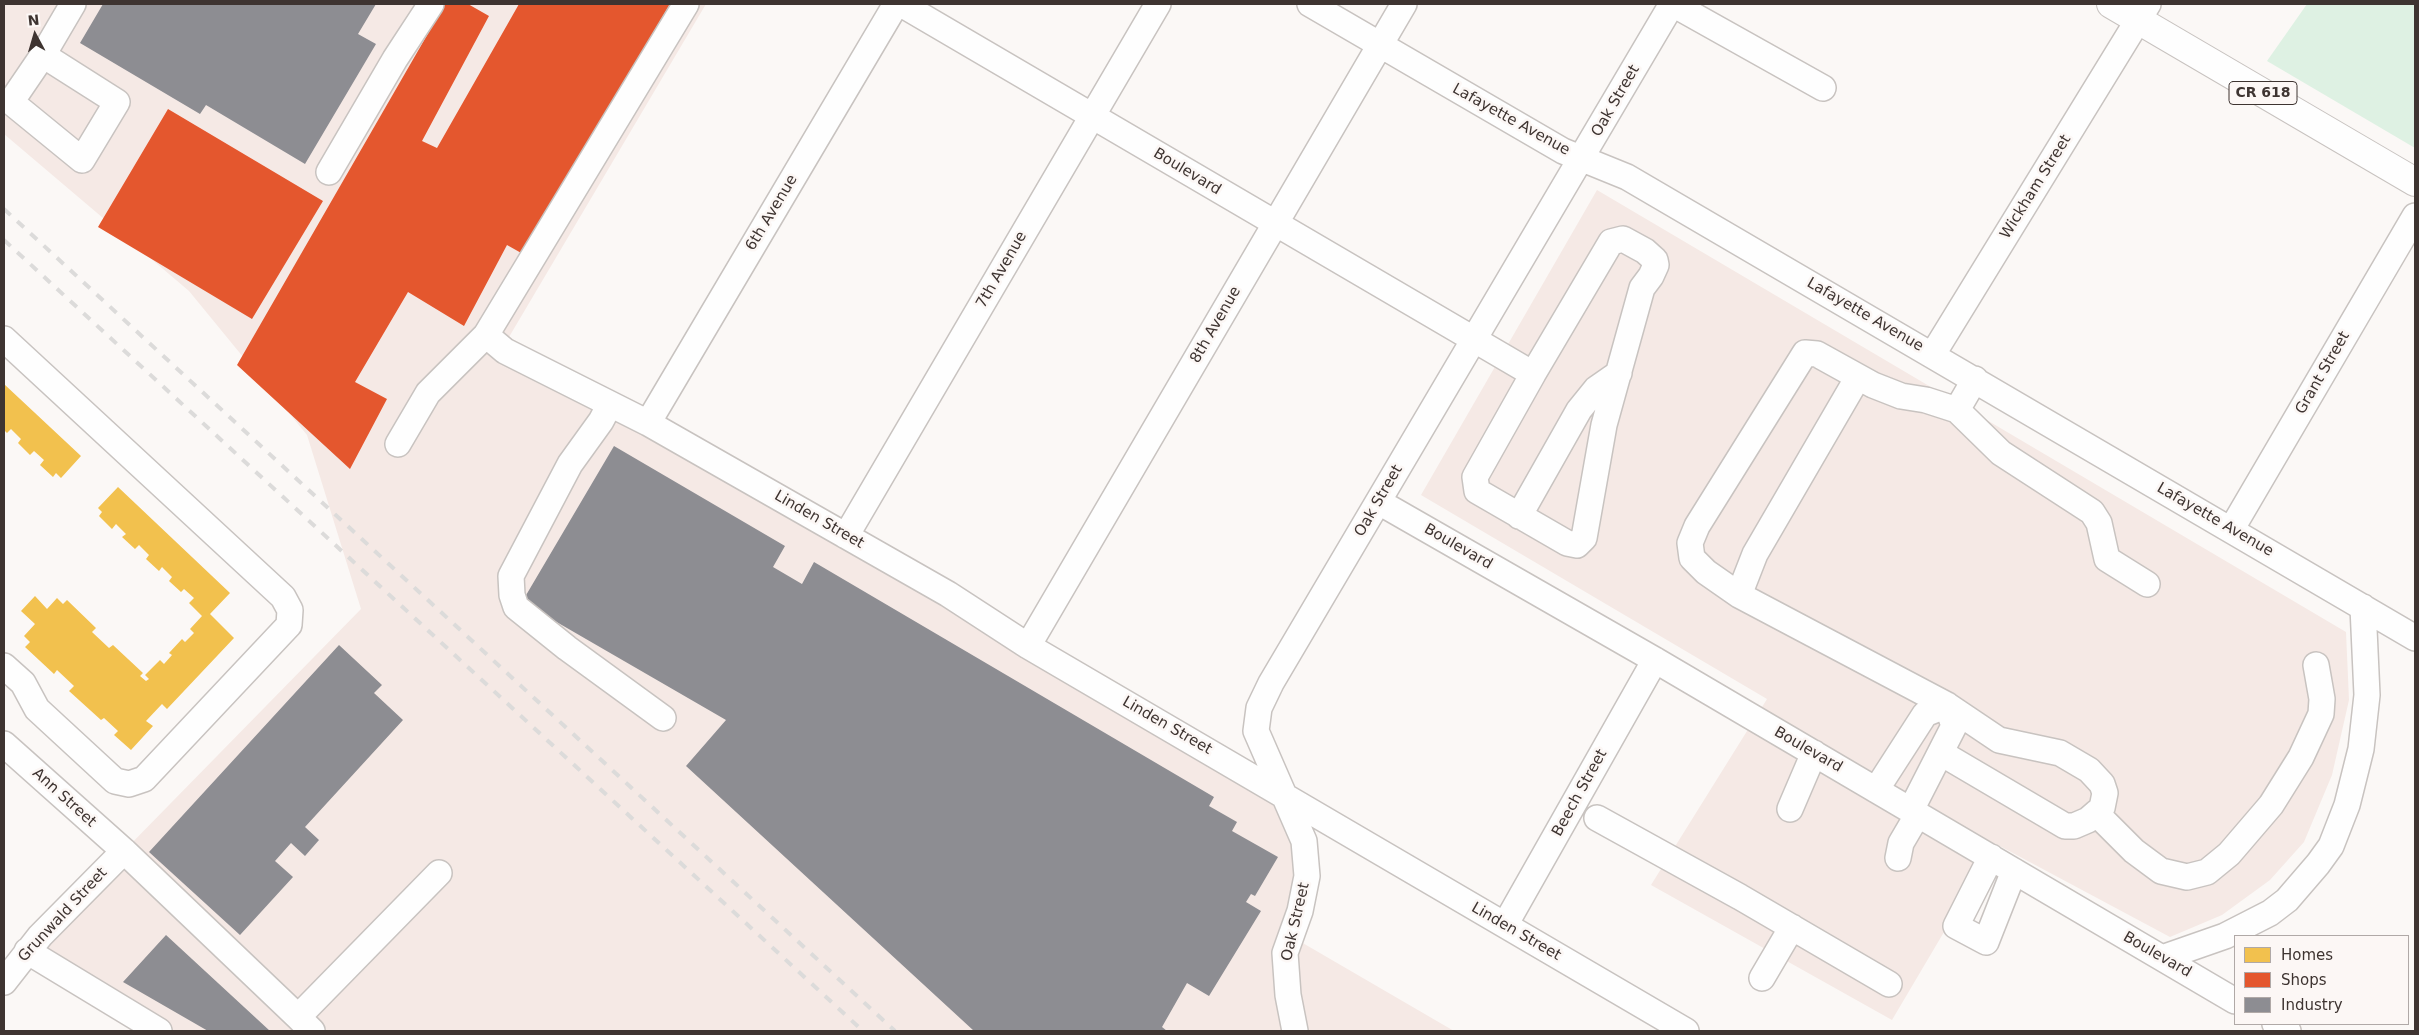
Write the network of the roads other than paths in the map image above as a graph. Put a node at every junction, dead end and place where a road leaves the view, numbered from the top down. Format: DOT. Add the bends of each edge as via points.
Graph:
graph roads {
  1 [pos="73,4"];
  2 [pos="431,4"];
  3 [pos="686,4"];
  4 [pos="896,4"];
  5 [pos="901,4"];
  6 [pos="1158,4"];
  7 [pos="1310,4"];
  8 [pos="1404,4"];
  9 [pos="1672,4"];
  10 [pos="2111,4"];
  11 [pos="2143,12"];
  12 [pos="1381,46"];
  13 [pos="43,55"];
  14 [pos="1823,88"];
  15 [pos="1092,116"];
  16 [pos="1582,158"];
  17 [pos="328,172"];
  18 [pos="2415,182"];
  19 [pos="2415,216"];
  20 [pos="1275,224"];
  21 [pos="486,335"];
  22 [pos="4,339"];
  23 [pos="1473,339"];
  24 [pos="1933,354"];
  25 [pos="1619,373"];
  26 [pos="1533,374"];
  27 [pos="1858,377"];
  28 [pos="1975,379"];
  29 [pos="610,404"];
  30 [pos="1957,410"];
  31 [pos="648,423"];
  32 [pos="398,444"];
  33 [pos="1379,502"];
  34 [pos="1519,516"];
  35 [pos="2231,530"];
  36 [pos="846,536"];
  37 [pos="2147,584"];
  38 [pos="1739,595"];
  39 [pos="2363,607"];
  40 [pos="2415,638"];
  41 [pos="1028,646"];
  42 [pos="1655,660"];
  43 [pos="2316,664"];
  44 [pos="4,666"];
  45 [pos="1947,705"];
  46 [pos="663,718"];
  47 [pos="4,744"];
  48 [pos="1814,753"];
  49 [pos="1941,753"];
  50 [pos="1876,790"];
  51 [pos="1283,794"];
  52 [pos="1790,809"];
  53 [pos="1914,812"];
  54 [pos="2096,813"];
  55 [pos="1597,818"];
  56 [pos="124,851"];
  57 [pos="1991,857"];
  58 [pos="1898,858"];
  59 [pos="2014,871"];
  60 [pos="439,873"];
  61 [pos="1505,925"];
  62 [pos="1792,927"];
  63 [pos="27,951"];
  64 [pos="2162,958"];
  65 [pos="1762,978"];
  66 [pos="4,982"];
  67 [pos="1889,984"];
  68 [pos="2234,999"];
  69 [pos="305,1024"];
  70 [pos="2277,1025"];
  71 [pos="159,1031"];
  72 [pos="1295,1031"];
  73 [pos="1686,1031"];
  74 [pos="2288,1031"];
  1 -- 13 [label="street"];
  2 -- 17 [label="street"];
  3 -- 21 [label="street"];
  4 -- 31 [label="street, 6th Avenue"];
  5 -- 15 [label="street, Boulevard"];
  6 -- 15 [label="street, 7th Avenue"];
  7 -- 12 [label="street, Lafayette Avenue"];
  8 -- 12 [label="street, 8th Avenue"];
  9 -- 14 [label="street"];
  9 -- 16 [label="street, Oak Street"];
  10 -- 11 [label="main road, CR 618"];
  11 -- 18 [label="main road, CR 618"];
  11 -- 24 [label="street, Wickham Street"];
  12 -- 16 [label="street, Lafayette Avenue" via="1563,151"];
  12 -- 20 [label="street, 8th Avenue"];
  15 -- 20 [label="street, Boulevard"];
  15 -- 36 [label="street, 7th Avenue"];
  16 -- 23 [label="street, Oak Street"];
  16 -- 24 [label="street, Lafayette Avenue" via="1627,177"];
  19 -- 35 [label="street, Grant Street"];
  20 -- 23 [label="street, Boulevard"];
  20 -- 41 [label="street, 8th Avenue"];
  21 -- 29 [label="street, Linden Street" via="505,351"];
  21 -- 32 [label="street" via="428,393"];
  22 -- 44 [label="street" via="284,597 290,610 289,625 144,779 129,784 115,781 37,709 24,683"];
  23 -- 26 [label="street, Boulevard"];
  23 -- 33 [label="street, Oak Street"];
  24 -- 28 [label="street, Lafayette Avenue"];
  25 -- 26 [label="street" via="1642,288 1656,265 1645,251 1618,239 1608,246"];
  25 -- 34 [label="street" via="1596,389 1579,410"];
  25 -- 34 [label="street" via="1604,425 1584,538 1577,545 1567,543"];
  26 -- 34 [label="street" via="1475,477 1476,490"];
  27 -- 30 [label="street" via="1901,396"];
  27 -- 38 [label="street" via="1754,554"];
  27 -- 38 [label="street" via="1817,354 1805,353 1697,526 1690,543 1692,558"];
  28 -- 30 [label="street"];
  28 -- 35 [label="street, Lafayette Avenue"];
  29 -- 31 [label="street, Linden Street"];
  29 -- 46 [label="street" via="570,464 511,576 512,595 516,606 560,642"];
  30 -- 37 [label="street" via="2000,453 2092,512 2099,523 2107,558"];
  31 -- 36 [label="street, Linden Street"];
  33 -- 42 [label="street, Boulevard"];
  33 -- 51 [label="street, Oak Street" via="1259,708 1256,731"];
  35 -- 39 [label="street, Lafayette Avenue"];
  36 -- 41 [label="street, Linden Street" via="948,594"];
  38 -- 45 [label="street"];
  39 -- 40 [label="street, Lafayette Avenue"];
  39 -- 64 [label="street" via="2367,695 2361,749 2347,805 2331,846 2288,900 2270,913 2226,936"];
  41 -- 51 [label="street, Linden Street"];
  42 -- 48 [label="street, Boulevard"];
  42 -- 61 [label="street, Beech Street"];
  43 -- 54 [label="street" via="2322,699 2320,714 2308,744 2271,806 2229,854 2207,872 2187,877 2161,871 2134,851"];
  45 -- 49 [label="street" via="1954,726"];
  45 -- 50 [label="street" via="1925,714"];
  45 -- 54 [label="street" via="1999,740 2060,753 2090,770 2105,793 2102,808"];
  47 -- 56 [label="street, Ann Street"];
  48 -- 50 [label="street, Boulevard"];
  48 -- 52 [label="street"];
  49 -- 53 [label="street"];
  49 -- 54 [label="street" via="2065,826 2074,826"];
  50 -- 53 [label="street, Boulevard"];
  51 -- 61 [label="street, Linden Street"];
  51 -- 72 [label="street, Oak Street" via="1304,841 1306,876 1300,912 1286,953 1288,995"];
  53 -- 57 [label="street, Boulevard"];
  53 -- 58 [label="street"];
  55 -- 62 [label="street"];
  56 -- 63 [label="street, Grunwald Street"];
  56 -- 69 [label="street, Ann Street"];
  57 -- 59 [label="street, Boulevard"];
  57 -- 59 [label="street" via="1956,926 1986,942"];
  59 -- 64 [label="street, Boulevard"];
  60 -- 69 [label="street"];
  61 -- 73 [label="street, Linden Street"];
  62 -- 65 [label="street"];
  62 -- 67 [label="street"];
  63 -- 66 [label="street, Grunwald Street"];
  63 -- 71 [label="street"];
  64 -- 68 [label="street, Boulevard"];
  70 -- 74 [label="street"];
}
